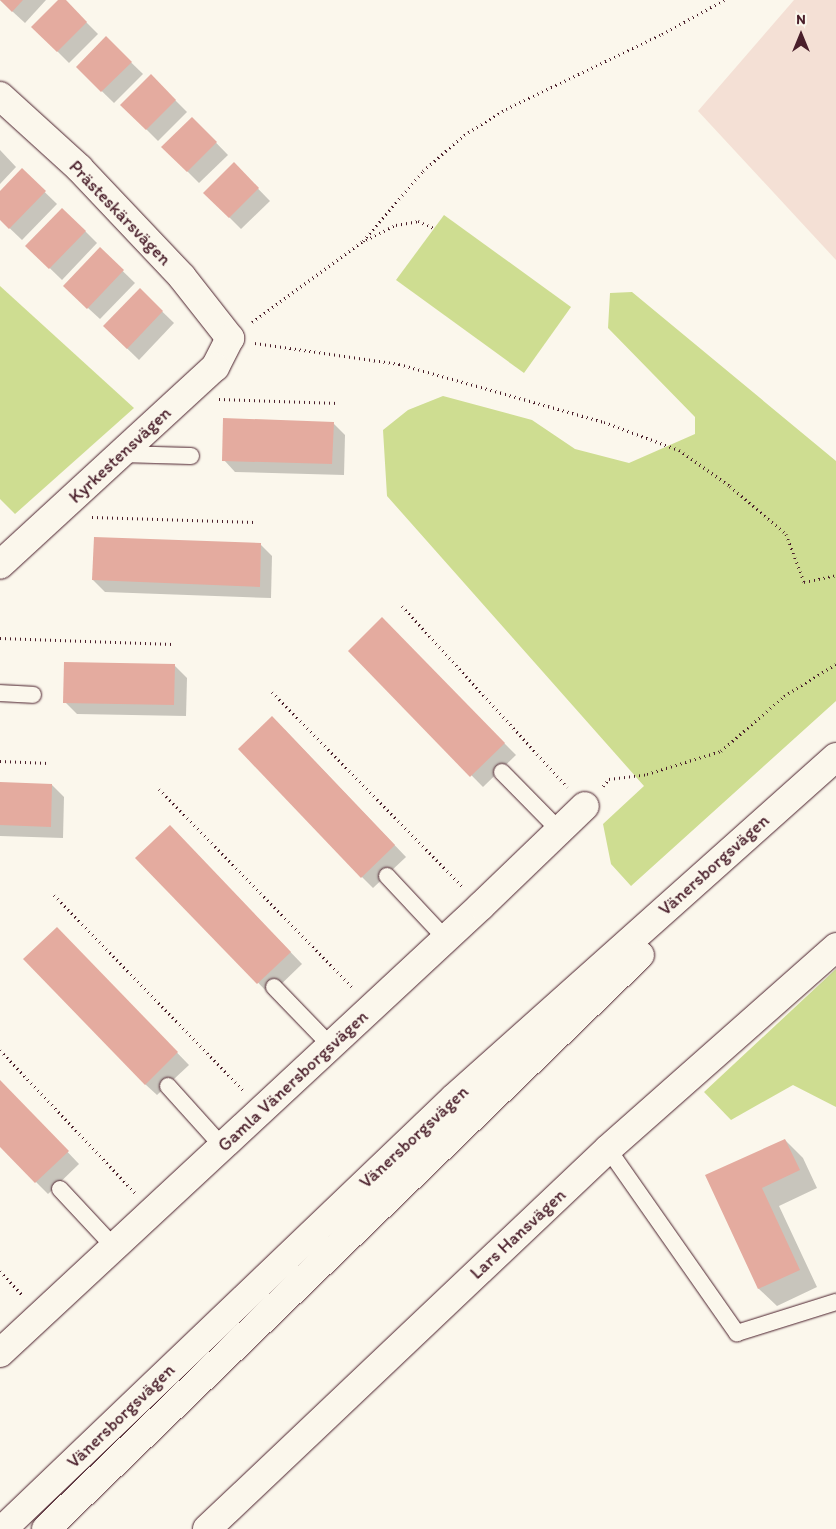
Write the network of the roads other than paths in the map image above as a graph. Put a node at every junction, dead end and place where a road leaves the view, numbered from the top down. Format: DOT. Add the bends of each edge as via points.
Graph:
graph roads {
  1 [pos="0,96"];
  2 [pos="230,338"];
  3 [pos="120,454"];
  4 [pos="191,456"];
  5 [pos="0,565"];
  6 [pos="0,693"];
  7 [pos="33,694"];
  8 [pos="836,756"];
  9 [pos="836,764"];
  10 [pos="502,772"];
  11 [pos="584,806"];
  12 [pos="560,831"];
  13 [pos="387,876"];
  14 [pos="446,939"];
  15 [pos="836,947"];
  16 [pos="274,988"];
  17 [pos="331,1046"];
  18 [pos="168,1086"];
  19 [pos="222,1146"];
  20 [pos="608,1149"];
  21 [pos="60,1189"];
  22 [pos="114,1247"];
  23 [pos="836,1302"];
  24 [pos="3,1345"];
  25 [pos="3,1529"];
  26 [pos="46,1529"];
  27 [pos="207,1529"];
  1 -- 2 [label="street, Prästeskärsvägen" via="79,168 182,278"];
  2 -- 3 [label="street, Kyrkestensvägen" via="216,367"];
  3 -- 4 [label="lane"];
  3 -- 5 [label="street, Kyrkestensvägen"];
  6 -- 7 [label="lane"];
  8 -- 25 [label="street, Vänersborgsvägen" via="454,1098"];
  9 -- 26 [label="street, Vänersborgsvägen"];
  10 -- 12 [label="lane"];
  11 -- 12 [label="street, Gamla Vänersborgsvägen"];
  12 -- 14 [label="street, Gamla Vänersborgsvägen"];
  13 -- 14 [label="lane"];
  14 -- 17 [label="street, Gamla Vänersborgsvägen"];
  15 -- 20 [label="street, Lars Hansvägen"];
  16 -- 17 [label="lane"];
  17 -- 19 [label="street, Gamla Vänersborgsvägen"];
  18 -- 19 [label="lane"];
  19 -- 22 [label="street, Gamla Vänersborgsvägen"];
  20 -- 23 [label="lane" via="737,1333"];
  20 -- 27 [label="street, Lars Hansvägen"];
  21 -- 22 [label="lane"];
  22 -- 24 [label="street, Gamla Vänersborgsvägen"];
}
